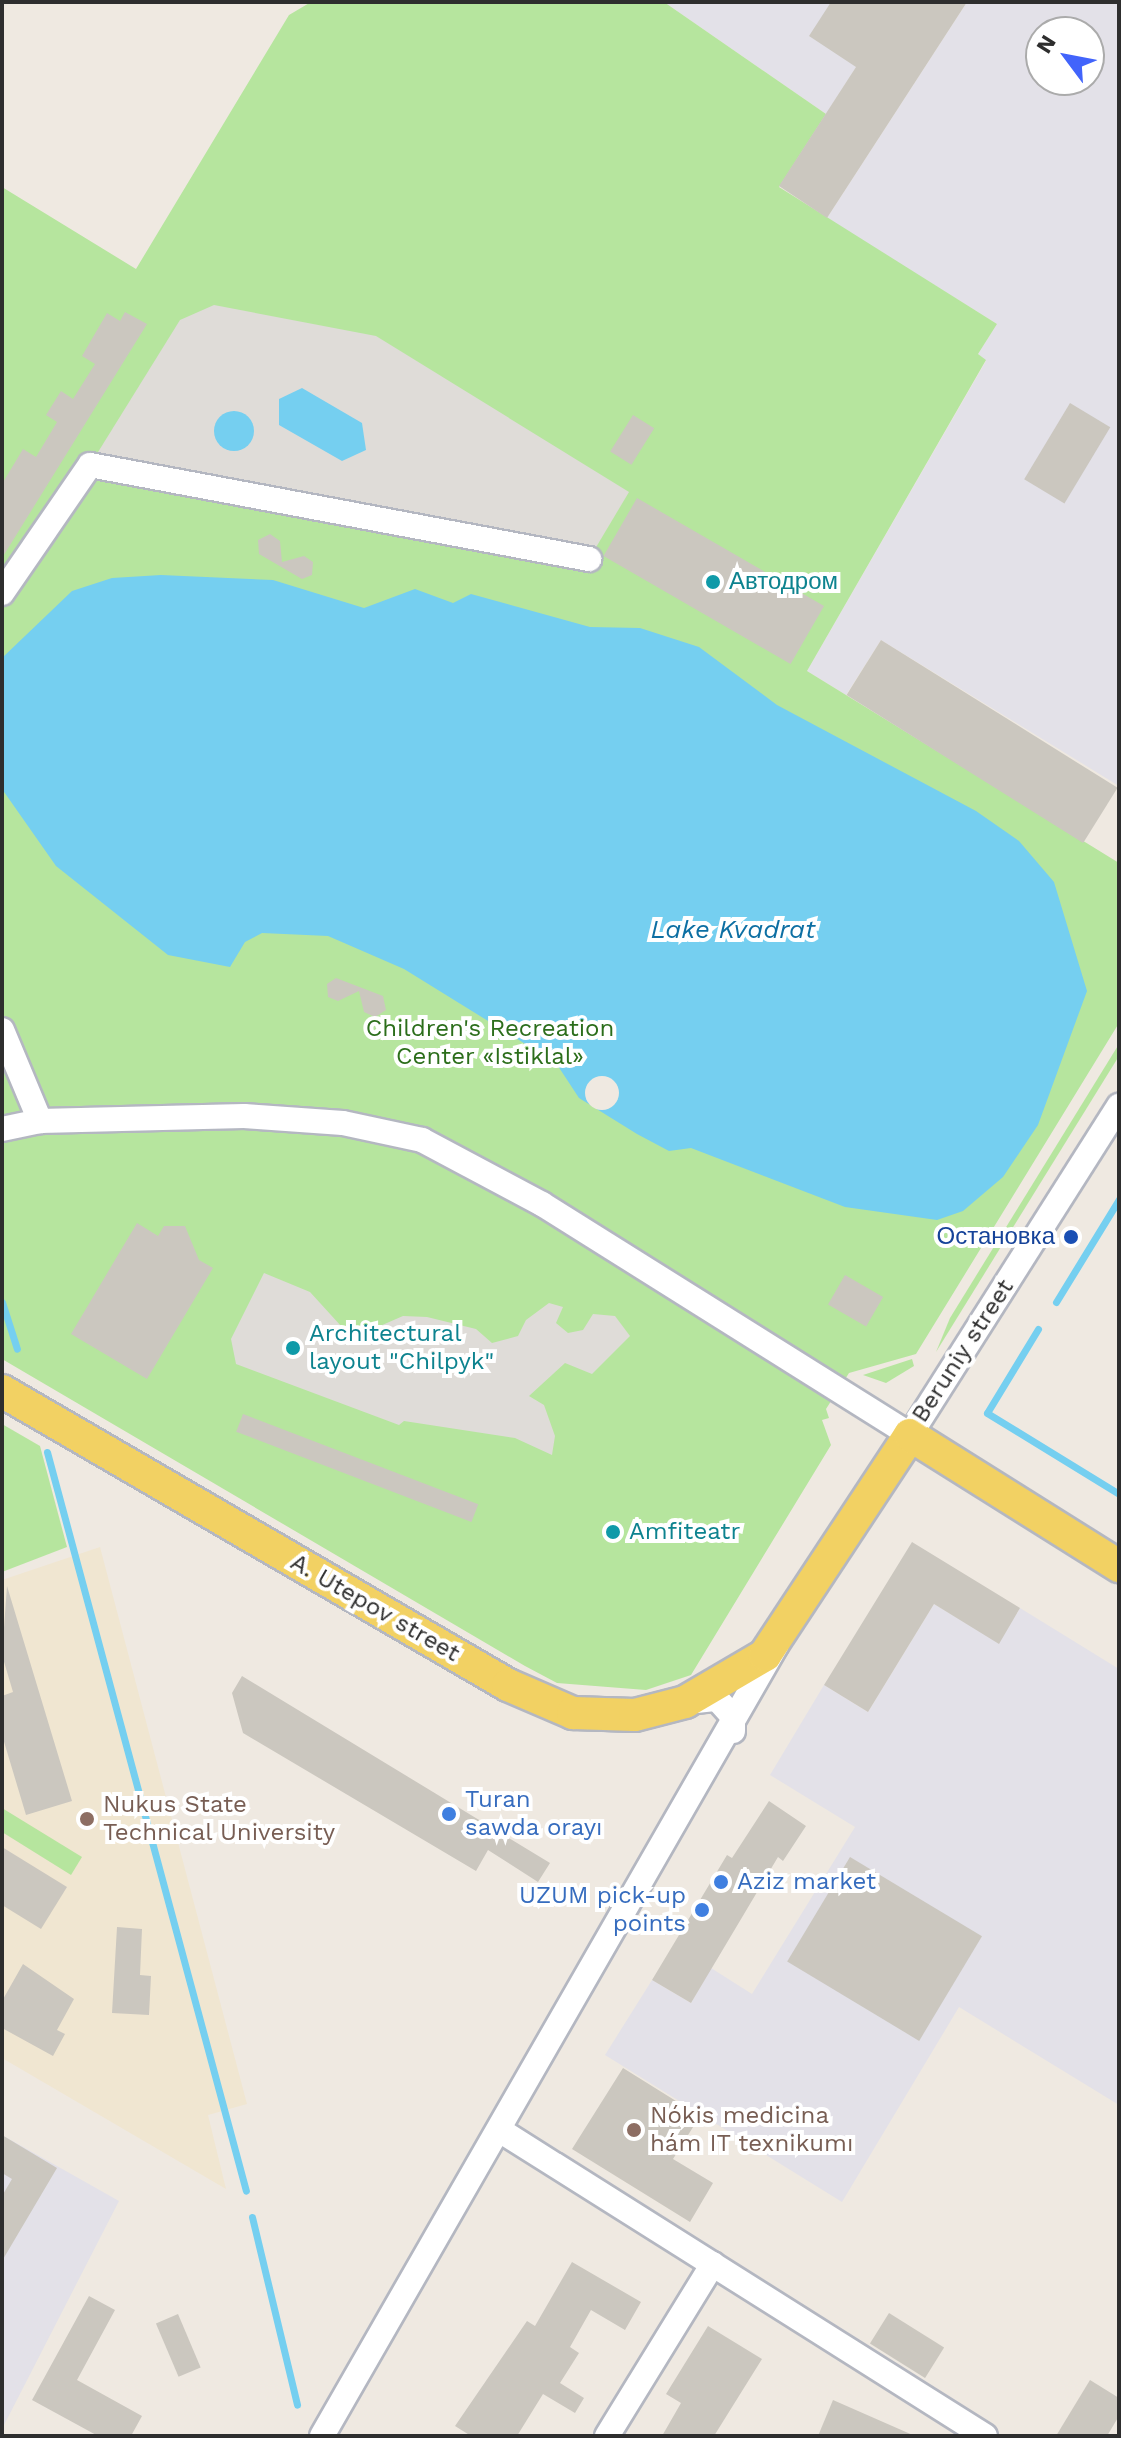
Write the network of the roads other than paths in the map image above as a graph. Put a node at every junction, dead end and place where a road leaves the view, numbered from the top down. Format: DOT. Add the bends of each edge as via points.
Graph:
graph roads {
  1 [pos="589,559"];
  2 [pos="2,593"];
  3 [pos="2,1030"];
  4 [pos="1119,1106"];
  5 [pos="40,1121"];
  6 [pos="2,1129"];
  7 [pos="2,1391"];
  8 [pos="910,1435"];
  9 [pos="1119,1566"];
  10 [pos="775,1642"];
  11 [pos="685,1702"];
  12 [pos="733,1731"];
  13 [pos="501,2131"];
  14 [pos="713,2264"];
  15 [pos="332,2430"];
  16 [pos="607,2436"];
  17 [pos="985,2436"];
  1 -- 2 [label="street" via="90,465"];
  3 -- 5 [label="street"];
  4 -- 8 [label="street, Beruniy street"];
  5 -- 6 [label="street"];
  5 -- 8 [label="street" via="244,1116 343,1123 422,1140 542,1204"];
  7 -- 11 [label="main road, A. Utepov street" via="508,1685 573,1713 635,1715"];
  8 -- 9 [label="main road"];
  8 -- 10 [label="main road, A. Utepov street"];
  10 -- 11 [label="main road, A. Utepov street"];
  10 -- 12 [label="street"];
  11 -- 12 [label="street" via="717,1699 733,1717"];
  12 -- 13 [label="street"];
  13 -- 14 [label="street"];
  13 -- 15 [label="street"];
  14 -- 16 [label="street"];
  14 -- 17 [label="street"];
}
